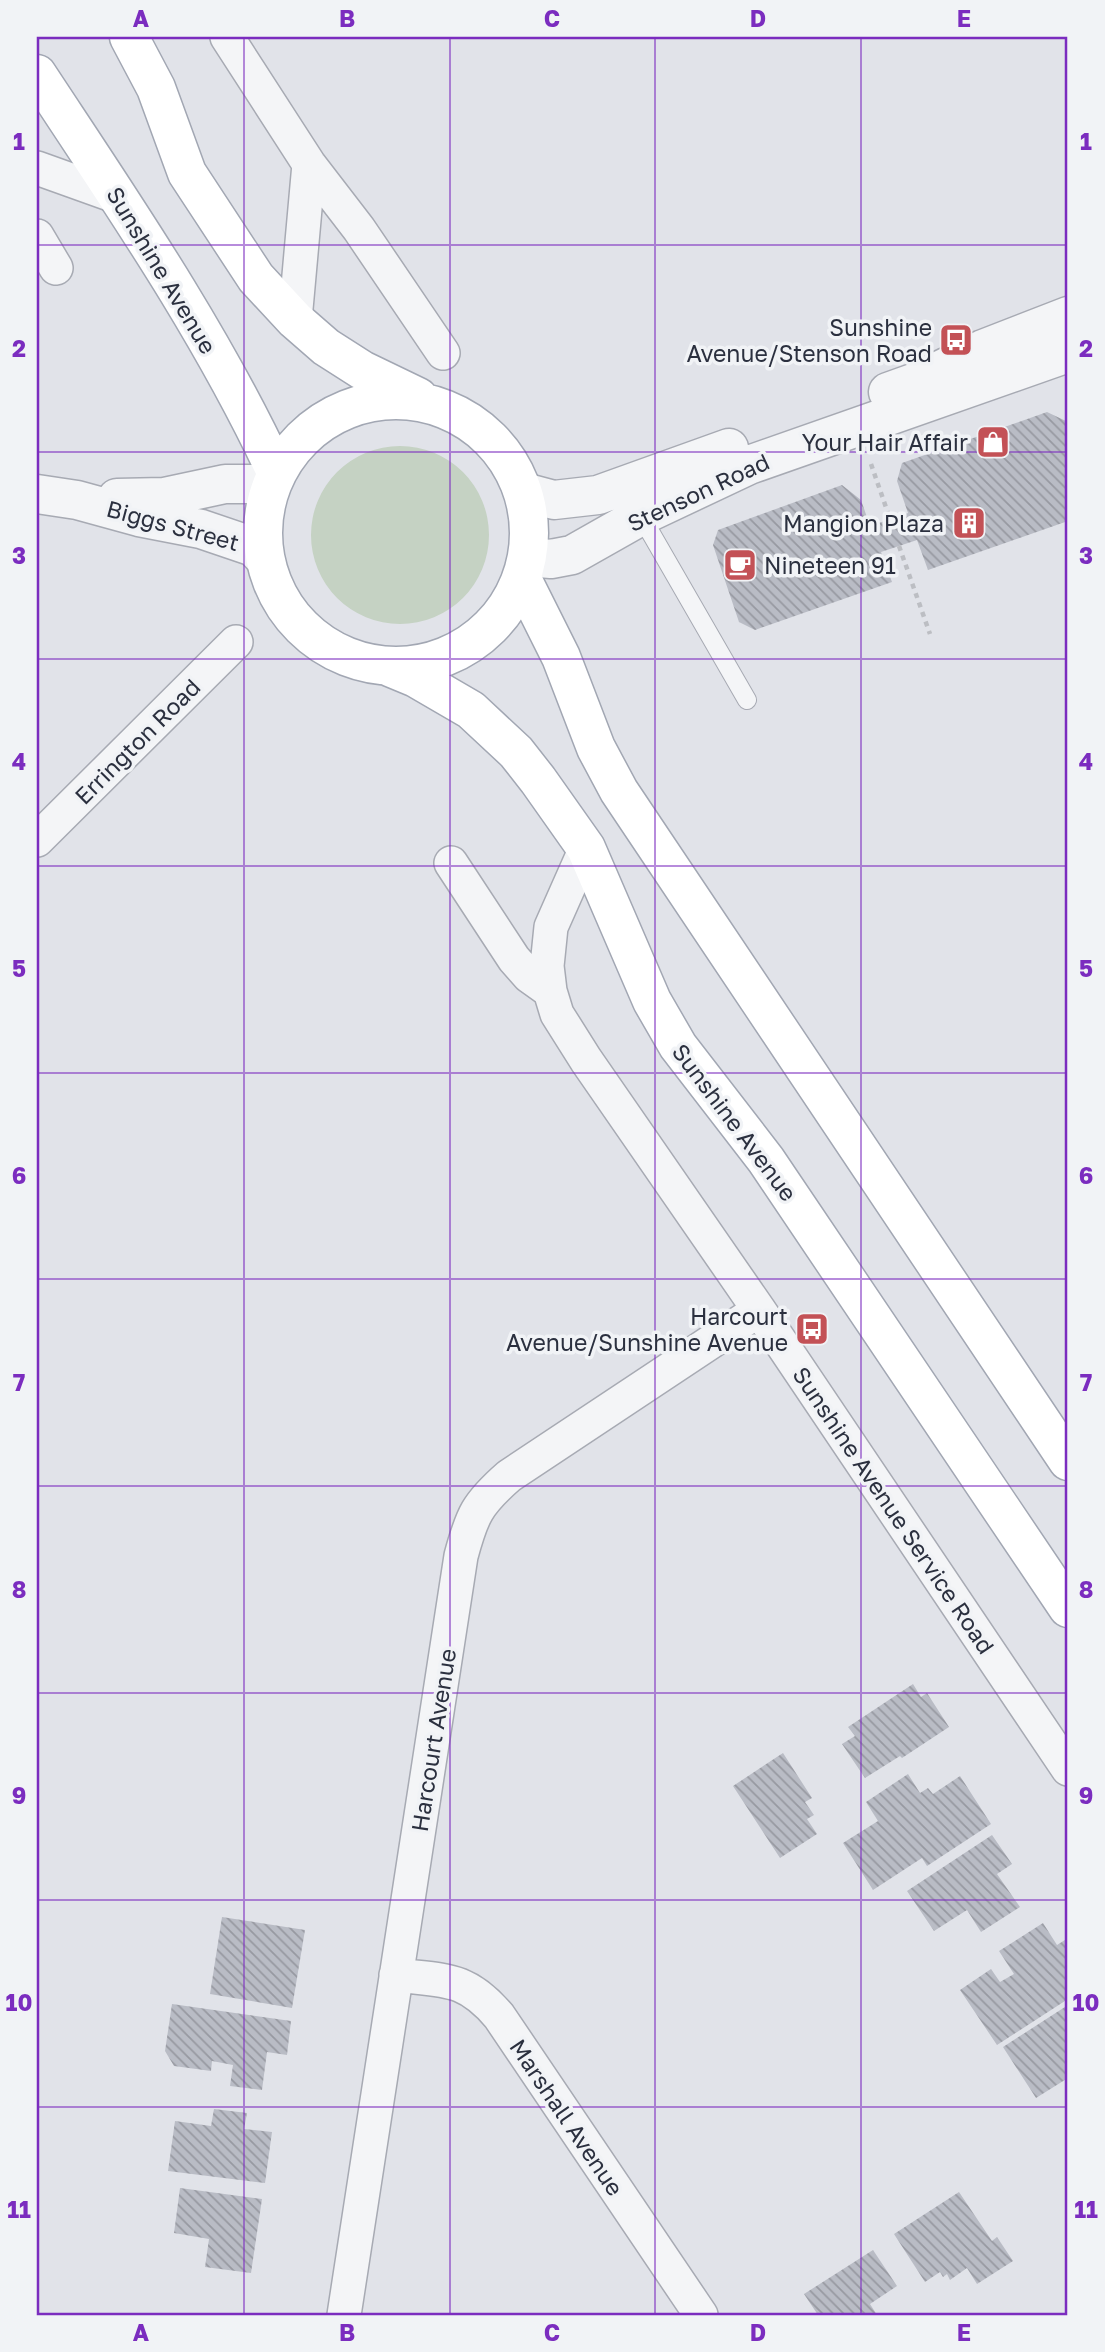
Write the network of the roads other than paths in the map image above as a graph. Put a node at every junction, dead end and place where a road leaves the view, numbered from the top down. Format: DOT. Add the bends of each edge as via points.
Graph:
graph roads {
  1 [pos="129,37"];
  2 [pos="227,37"];
  3 [pos="37,74"];
  4 [pos="309,164"];
  5 [pos="37,168"];
  6 [pos="118,197"];
  7 [pos="37,236"];
  8 [pos="56,268"];
  9 [pos="295,320"];
  10 [pos="1066,331"];
  11 [pos="443,353"];
  12 [pos="430,404"];
  13 [pos="274,478"];
  14 [pos="524,492"];
  15 [pos="37,494"];
  16 [pos="77,500"];
  17 [pos="641,516"];
  18 [pos="264,558"];
  19 [pos="525,568"];
  20 [pos="236,642"];
  21 [pos="387,666"];
  22 [pos="747,700"];
  23 [pos="37,840"];
  24 [pos="586,848"];
  25 [pos="451,863"];
  26 [pos="550,991"];
  27 [pos="759,1310"];
  28 [pos="1068,1461"];
  29 [pos="1068,1608"];
  30 [pos="1068,1769"];
  31 [pos="396,1975"];
  32 [pos="344,2315"];
  33 [pos="701,2315"];
  1 -- 9 [label="main road" via="156,88 187,173 256,278"];
  2 -- 4 [label="street"];
  3 -- 6 [label="main road, Sunshine Avenue"];
  4 -- 9 [label="street"];
  4 -- 11 [label="street"];
  5 -- 6 [label="street"];
  6 -- 13 [label="main road, Sunshine Avenue" via="200,329 253,425"];
  7 -- 8 [label="street"];
  9 -- 12 [label="main road" via="326,347"];
  10 -- 14 [label="street, Stenson Road" via="983,349 885,394 598,495 554,500"];
  10 -- 17 [label="street, Stenson Road" via="858,427 749,465"];
  12 -- 13 [label="main road" via="400,399 341,411 315,426 293,447"];
  12 -- 14 [label="main road" via="455,413 498,445"];
  13 -- 16 [label="street, Biggs Street" via="163,497"];
  13 -- 18 [label="main road" via="262,520"];
  14 -- 19 [label="main road" via="530,524"];
  15 -- 16 [label="street, Biggs Street"];
  16 -- 18 [label="street, Biggs Street" via="213,533 254,547"];
  17 -- 19 [label="street, Stenson Road" via="572,555"];
  17 -- 22 [label="lane"];
  18 -- 21 [label="main road" via="282,604 316,640 362,662"];
  19 -- 21 [label="main road" via="506,610 483,635 454,653 421,664"];
  19 -- 28 [label="main road" via="596,748 619,791"];
  20 -- 23 [label="street, Errington Road"];
  21 -- 24 [label="main road, Sunshine Avenue" via="441,692 493,729 516,752"];
  24 -- 26 [label="street, Sunshine Avenue Service Road" via="551,927"];
  24 -- 29 [label="main road, Sunshine Avenue" via="652,1001 678,1046 781,1181"];
  25 -- 26 [label="street" via="514,959"];
  26 -- 27 [label="street, Sunshine Avenue Service Road" via="570,1036"];
  27 -- 30 [label="street, Sunshine Avenue Service Road"];
  27 -- 31 [label="street, Harcourt Avenue" via="509,1476 485,1497 469,1523"];
  31 -- 32 [label="street, Harcourt Avenue"];
  31 -- 33 [label="street, Marshall Avenue" via="458,1982 484,1998"];
}
